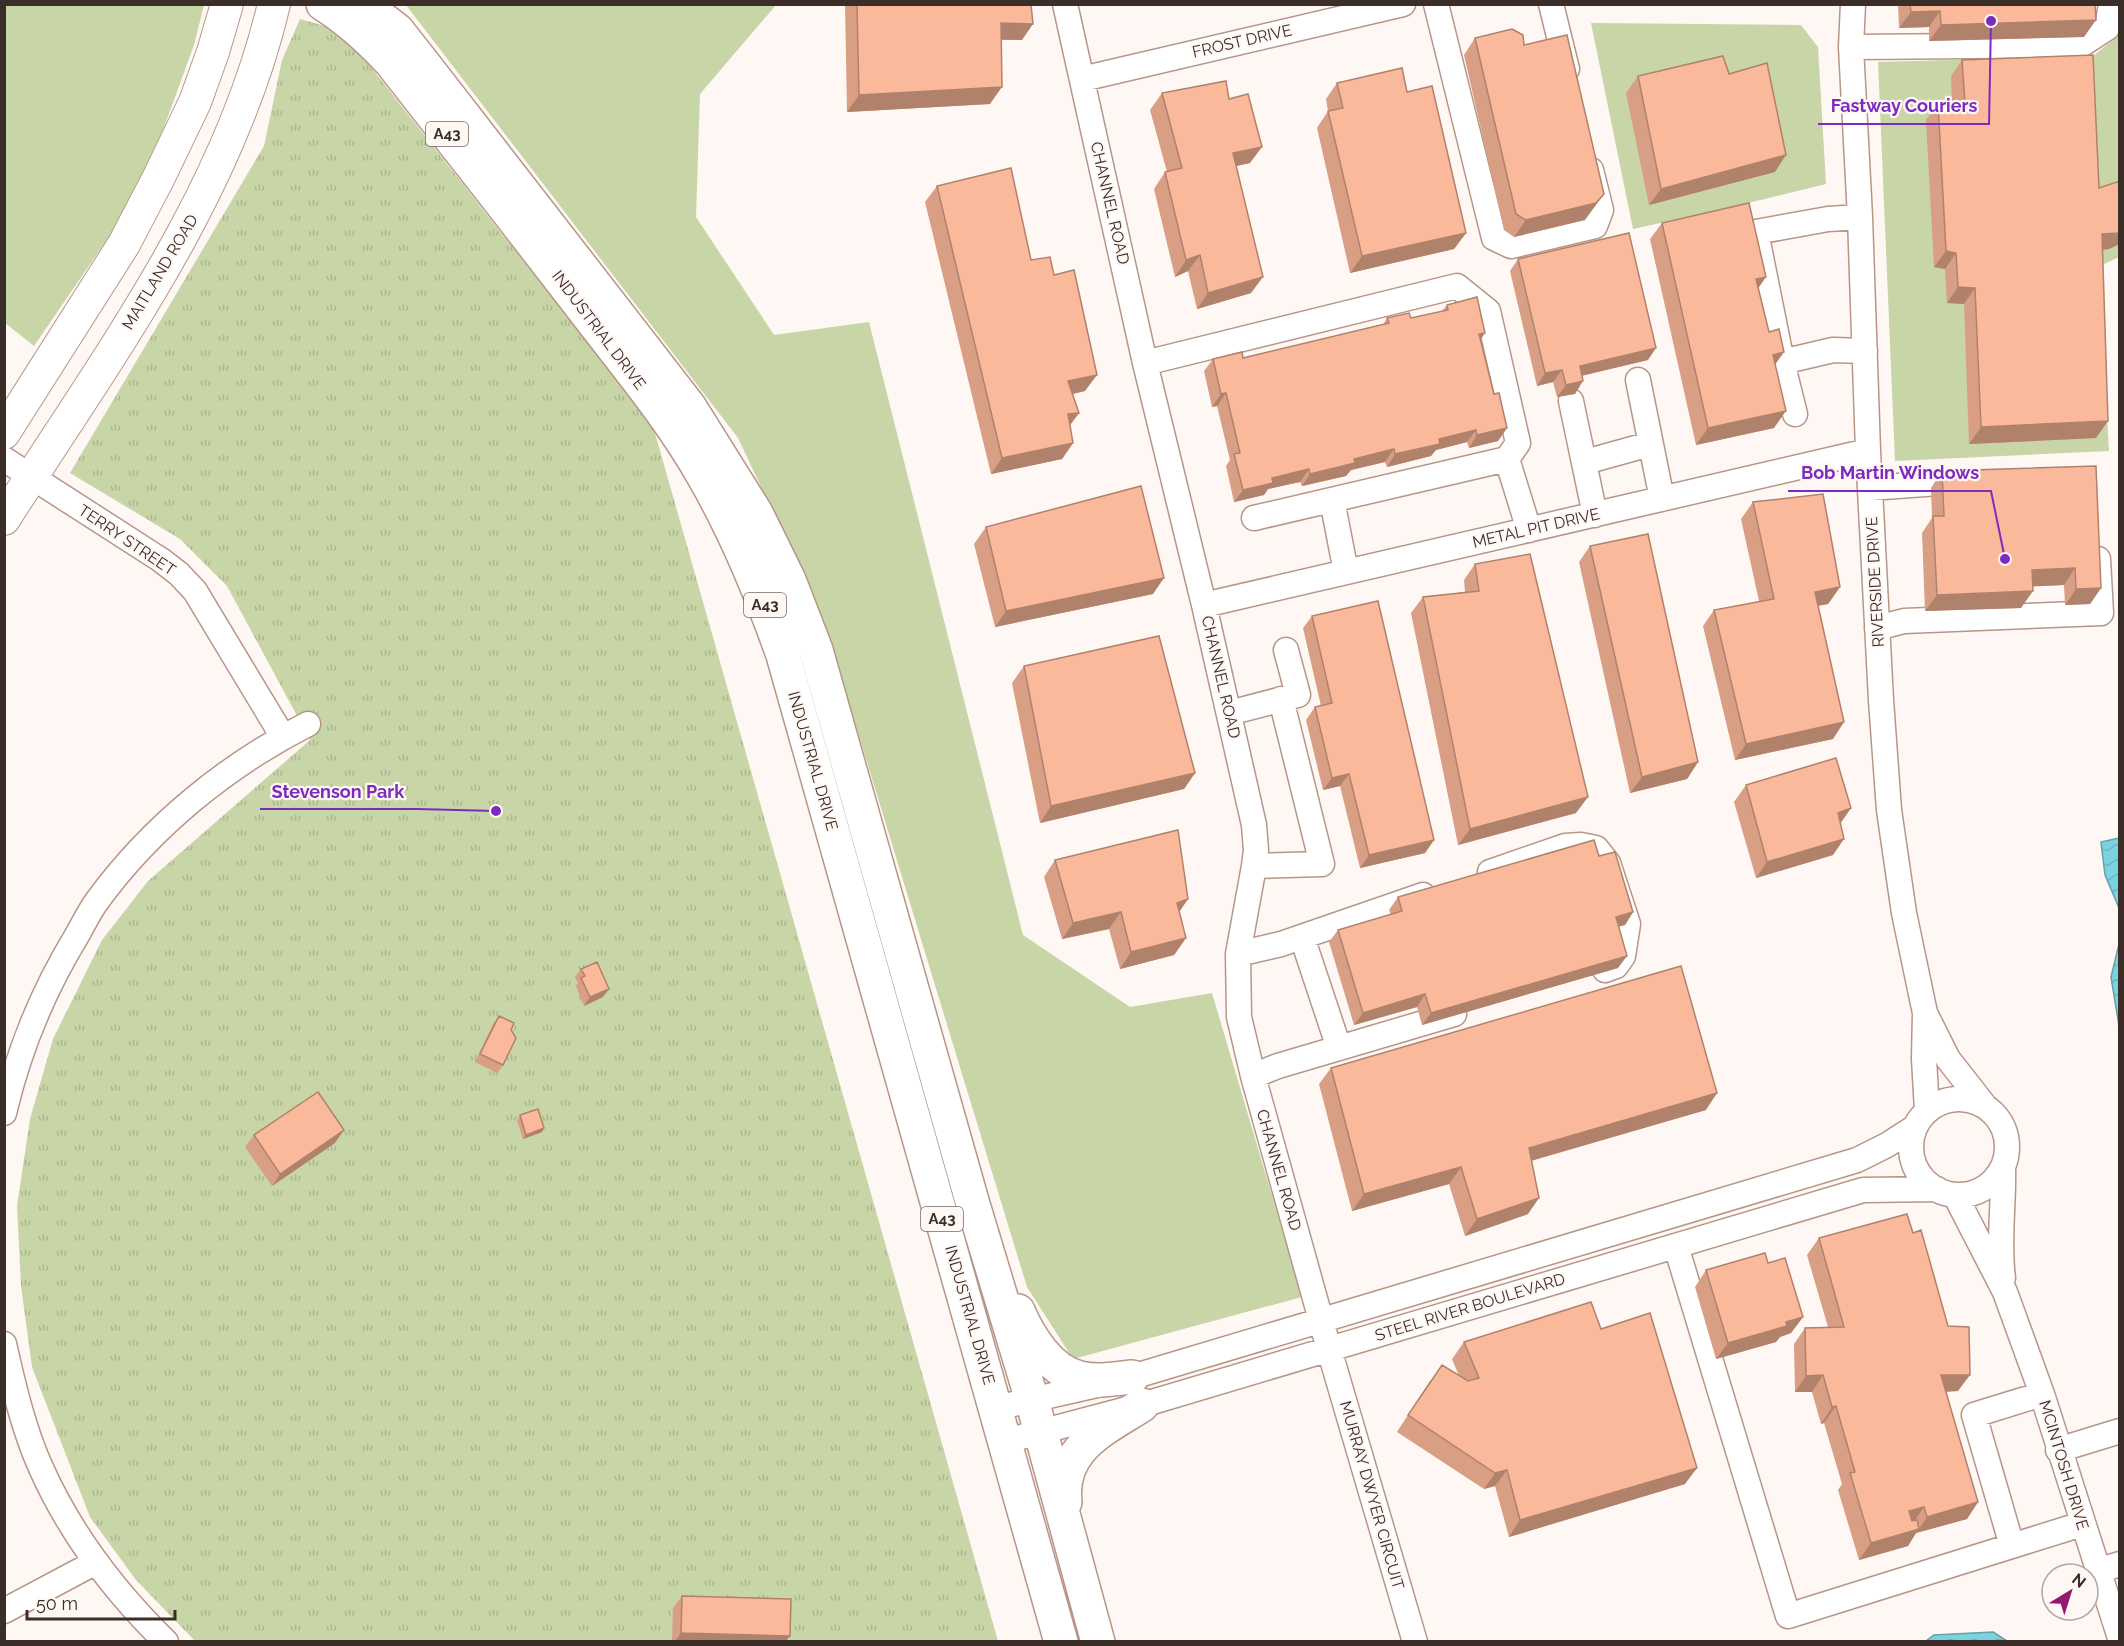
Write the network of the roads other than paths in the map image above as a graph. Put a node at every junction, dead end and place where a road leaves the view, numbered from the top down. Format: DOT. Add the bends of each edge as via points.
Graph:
graph roads {
  1 [pos="227,4"];
  2 [pos="274,4"];
  3 [pos="323,4"];
  4 [pos="363,4"];
  5 [pos="378,4"];
  6 [pos="1065,4"];
  7 [pos="1403,4"];
  8 [pos="1436,4"];
  9 [pos="1551,4"];
  10 [pos="1853,4"];
  11 [pos="2111,4"];
  12 [pos="1368,8"];
  13 [pos="397,30"];
  14 [pos="1851,47"];
  15 [pos="1082,79"];
  16 [pos="1573,96"];
  17 [pos="1587,153"];
  18 [pos="1860,218"];
  19 [pos="1865,351"];
  20 [pos="1782,362"];
  21 [pos="1145,363"];
  22 [pos="1638,380"];
  23 [pos="1571,401"];
  24 [pos="1795,414"];
  25 [pos="4,434"];
  26 [pos="1650,444"];
  27 [pos="1868,451"];
  28 [pos="4,459"];
  29 [pos="1507,459"];
  30 [pos="1585,462"];
  31 [pos="31,477"];
  32 [pos="1991,480"];
  33 [pos="1870,488"];
  34 [pos="1662,499"];
  35 [pos="1332,500"];
  36 [pos="1595,515"];
  37 [pos="1254,518"];
  38 [pos="4,519"];
  39 [pos="1529,530"];
  40 [pos="2096,532"];
  41 [pos="1346,572"];
  42 [pos="1204,605"];
  43 [pos="1877,628"];
  44 [pos="1286,650"];
  45 [pos="1281,699"];
  46 [pos="1229,713"];
  47 [pos="309,724"];
  48 [pos="283,737"];
  49 [pos="1254,866"];
  50 [pos="1302,937"];
  51 [pos="1238,954"];
  52 [pos="1583,976"];
  53 [pos="1472,1009"];
  54 [pos="1924,1013"];
  55 [pos="1339,1048"];
  56 [pos="1252,1076"];
  57 [pos="1984,1105"];
  58 [pos="4,1113"];
  59 [pos="1921,1119"];
  60 [pos="2003,1168"];
  61 [pos="1946,1192"];
  62 [pos="972,1201"];
  63 [pos="1676,1245"];
  64 [pos="2005,1292"];
  65 [pos="1322,1322"];
  66 [pos="4,1344"];
  67 [pos="1329,1349"];
  68 [pos="1137,1391"];
  69 [pos="2042,1394"];
  70 [pos="1032,1400"];
  71 [pos="996,1408"];
  72 [pos="2120,1431"];
  73 [pos="1040,1432"];
  74 [pos="1006,1441"];
  75 [pos="2058,1450"];
  76 [pos="2082,1524"];
  77 [pos="1069,1535"];
  78 [pos="2012,1546"];
  79 [pos="96,1562"];
  80 [pos="2108,1567"];
  81 [pos="4,1611"];
  82 [pos="2120,1638"];
  83 [pos="166,1641"];
  84 [pos="1061,1641"];
  85 [pos="1098,1641"];
  86 [pos="1415,1641"];
  1 -- 25 [label="main road" via="195,102 124,244"];
  2 -- 31 [label="main road, MAITLAND ROAD" via="249,90 200,203 170,259"];
  3 -- 71 [label="highway, INDUSTRIAL DRIVE / A43" via="365,35 390,61 526,235 666,417 733,530 783,655"];
  4 -- 13 [label="highway, INDUSTRIAL DRIVE / A43"];
  5 -- 13 [label="highway, A43"];
  6 -- 15 [label="street, CHANNEL ROAD"];
  7 -- 12 [label="street, FROST DRIVE"];
  8 -- 17 [label="street" via="1494,238 1511,246 1595,226 1601,210"];
  9 -- 16 [label="street"];
  10 -- 14 [label="street, RIVERSIDE DRIVE"];
  11 -- 14 [label="street" via="2108,28 2080,45 1911,36"];
  12 -- 15 [label="street, FROST DRIVE"];
  13 -- 62 [label="highway, INDUSTRIAL DRIVE / A43" via="689,406 756,513 789,580 816,650"];
  14 -- 18 [label="street, RIVERSIDE DRIVE"];
  15 -- 21 [label="street, CHANNEL ROAD"];
  18 -- 19 [label="street, RIVERSIDE DRIVE"];
  18 -- 20 [label="street" via="1828,219 1756,232"];
  19 -- 20 [label="street" via="1833,350"];
  19 -- 27 [label="street, RIVERSIDE DRIVE"];
  20 -- 24 [label="street"];
  21 -- 29 [label="street" via="1457,286 1488,311 1518,443"];
  21 -- 42 [label="street, CHANNEL ROAD"];
  22 -- 26 [label="street"];
  23 -- 30 [label="street"];
  26 -- 30 [label="street"];
  26 -- 34 [label="street"];
  27 -- 33 [label="street, RIVERSIDE DRIVE"];
  27 -- 34 [label="street, METAL PIT DRIVE"];
  28 -- 31 [label="street, TERRY STREET"];
  29 -- 35 [label="street"];
  29 -- 39 [label="street"];
  30 -- 36 [label="street"];
  31 -- 38 [label="main road, MAITLAND ROAD"];
  31 -- 48 [label="street, TERRY STREET" via="180,574 195,591"];
  32 -- 33 [label="street"];
  33 -- 43 [label="street, RIVERSIDE DRIVE"];
  34 -- 36 [label="street, METAL PIT DRIVE"];
  35 -- 37 [label="street"];
  35 -- 41 [label="street"];
  36 -- 39 [label="street, METAL PIT DRIVE"];
  39 -- 41 [label="street, METAL PIT DRIVE"];
  40 -- 43 [label="street" via="2101,613 1904,621"];
  41 -- 42 [label="street, METAL PIT DRIVE"];
  42 -- 46 [label="street, CHANNEL ROAD"];
  43 -- 54 [label="street, RIVERSIDE DRIVE" via="1889,810"];
  44 -- 45 [label="street" via="1298,695"];
  45 -- 46 [label="street"];
  45 -- 49 [label="street" via="1322,864"];
  46 -- 49 [label="street, CHANNEL ROAD" via="1254,825"];
  47 -- 48 [label="street"];
  48 -- 58 [label="street" via="227,772 179,812 97,902 38,1008"];
  49 -- 51 [label="street, CHANNEL ROAD"];
  50 -- 51 [label="street"];
  50 -- 52 [label="street" via="1565,846 1581,845 1596,849 1608,863 1628,924 1623,956 1616,966"];
  50 -- 55 [label="street"];
  51 -- 56 [label="street, CHANNEL ROAD" via="1239,1017"];
  53 -- 55 [label="street"];
  54 -- 57 [label="street, RIVERSIDE DRIVE" via="1948,1059"];
  54 -- 59 [label="street, RIVERSIDE DRIVE"];
  55 -- 56 [label="street"];
  56 -- 65 [label="street, CHANNEL ROAD"];
  57 -- 59 [label="street" via="1965,1099 1945,1100"];
  57 -- 60 [label="street" via="1997,1116 2005,1132 2008,1151"];
  59 -- 61 [label="street" via="1911,1146 1913,1161 1922,1177"];
  59 -- 65 [label="street, STEEL RIVER BOULEVARD" via="1887,1145 1857,1160"];
  60 -- 61 [label="street" via="1990,1184 1974,1193"];
  60 -- 64 [label="street, MCINTOSH DRIVE" via="2000,1254"];
  61 -- 63 [label="street, STEEL RIVER BOULEVARD" via="1863,1190"];
  61 -- 64 [label="street, MCINTOSH DRIVE"];
  62 -- 68 [label="highway" via="1022,1322 1049,1360 1066,1374"];
  62 -- 70 [label="highway, INDUSTRIAL DRIVE / A43"];
  63 -- 67 [label="street, STEEL RIVER BOULEVARD"];
  63 -- 78 [label="street" via="1788,1616"];
  64 -- 69 [label="street, MCINTOSH DRIVE"];
  65 -- 67 [label="street, CHANNEL ROAD"];
  65 -- 68 [label="street, STEEL RIVER BOULEVARD"];
  66 -- 79 [label="street" via="14,1389 40,1467"];
  67 -- 68 [label="street, STEEL RIVER BOULEVARD"];
  67 -- 86 [label="street, MURRAY DWYER CIRCUIT"];
  68 -- 70 [label="street, STEEL RIVER BOULEVARD"];
  68 -- 73 [label="street, STEEL RIVER BOULEVARD"];
  68 -- 77 [label="highway" via="1092,1437 1067,1470 1064,1487"];
  69 -- 75 [label="street, MCINTOSH DRIVE"];
  69 -- 78 [label="street" via="1974,1415"];
  70 -- 71 [label="street, STEEL RIVER BOULEVARD"];
  70 -- 73 [label="highway, INDUSTRIAL DRIVE / A43"];
  71 -- 74 [label="highway, INDUSTRIAL DRIVE / A43"];
  72 -- 75 [label="street"];
  73 -- 74 [label="street, STEEL RIVER BOULEVARD"];
  73 -- 77 [label="highway, INDUSTRIAL DRIVE / A43"];
  74 -- 84 [label="highway, INDUSTRIAL DRIVE / A43"];
  75 -- 76 [label="street, MCINTOSH DRIVE"];
  76 -- 78 [label="street"];
  76 -- 80 [label="street, MCINTOSH DRIVE"];
  77 -- 85 [label="highway, INDUSTRIAL DRIVE / A43"];
  79 -- 81 [label="street"];
  79 -- 83 [label="street" via="138,1615"];
  80 -- 82 [label="street, MCINTOSH DRIVE"];
}
